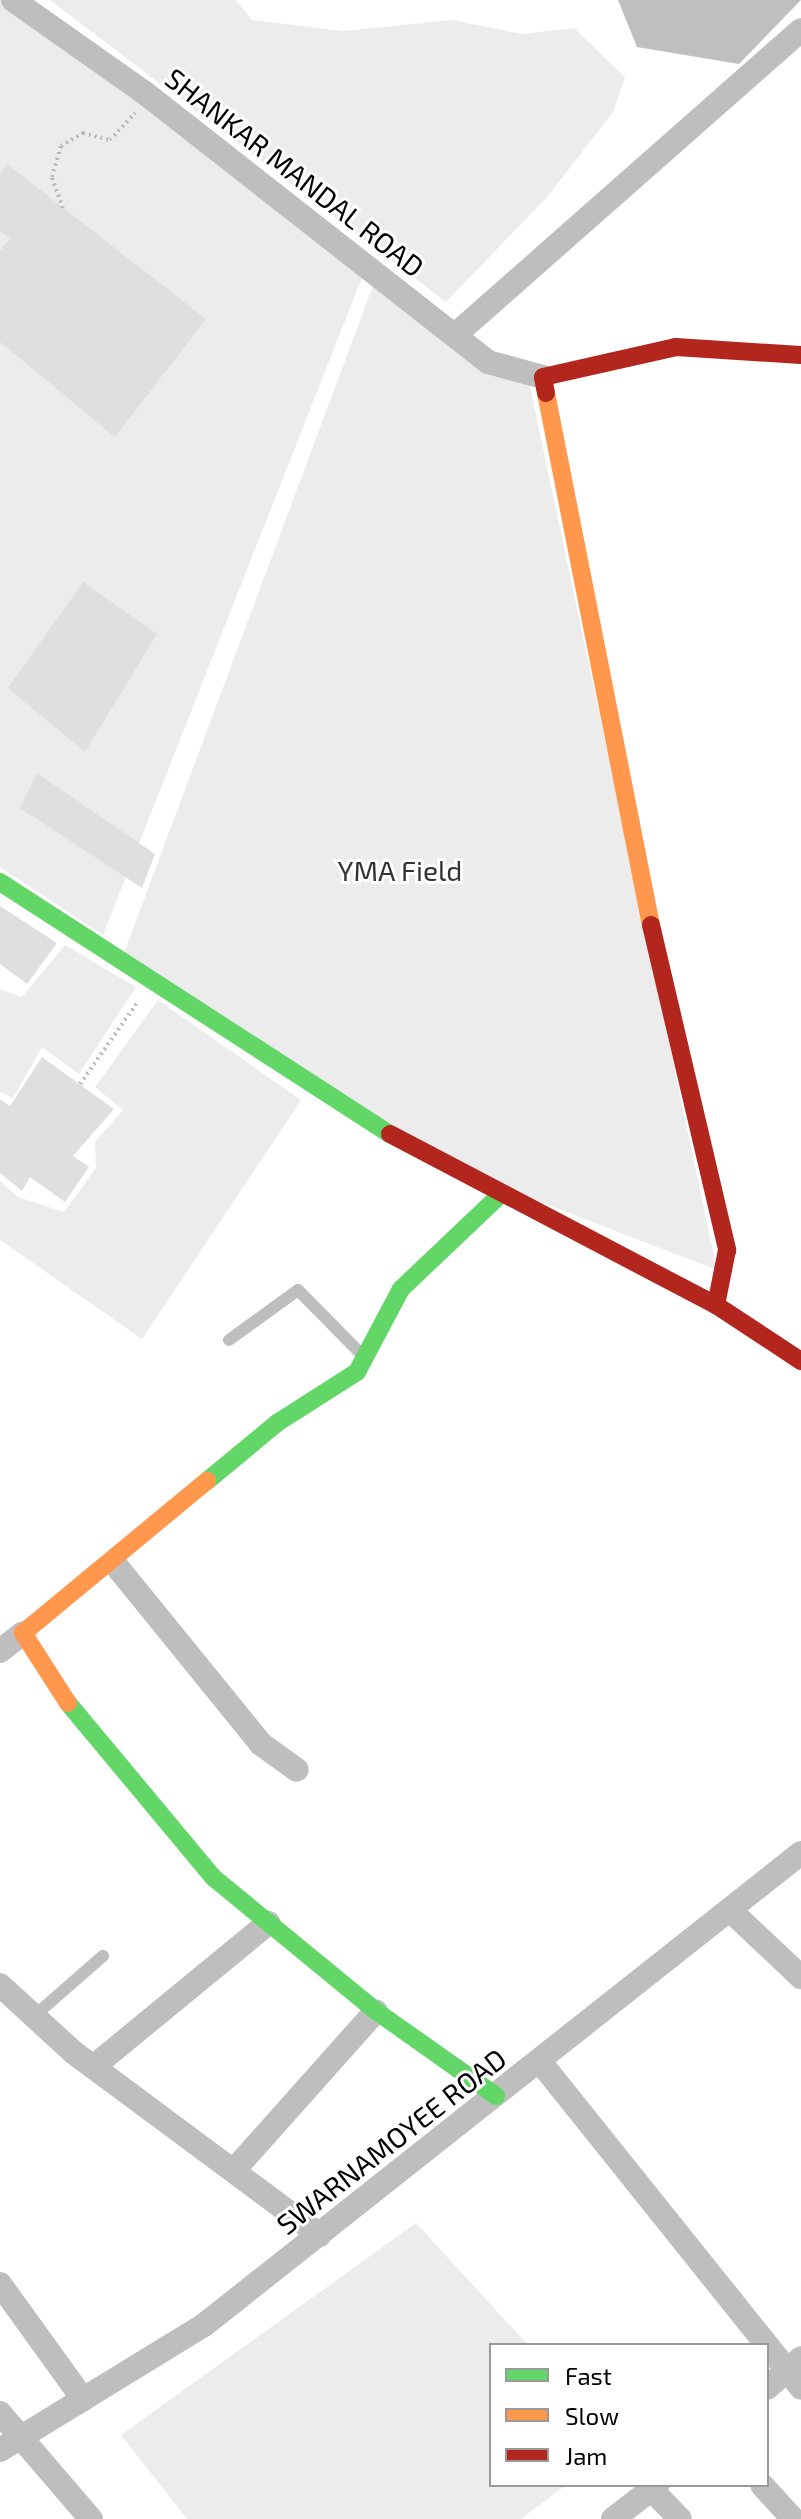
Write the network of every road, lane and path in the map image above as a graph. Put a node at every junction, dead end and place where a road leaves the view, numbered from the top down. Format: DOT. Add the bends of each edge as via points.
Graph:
graph roads {
  1 [pos="13,0"];
  2 [pos="801,30"];
  3 [pos="145,93"];
  4 [pos="63,208"];
  5 [pos="455,335"];
  6 [pos="801,355"];
  7 [pos="543,377"];
  8 [pos="0,882"];
  9 [pos="153,982"];
  10 [pos="80,1084"];
  11 [pos="501,1194"];
  12 [pos="716,1305"];
  13 [pos="229,1340"];
  14 [pos="366,1361"];
  15 [pos="801,1361"];
  16 [pos="114,1563"];
  17 [pos="23,1633"];
  18 [pos="0,1651"];
  19 [pos="297,1770"];
  20 [pos="801,1853"];
  21 [pos="732,1912"];
  22 [pos="268,1923"];
  23 [pos="103,1956"];
  24 [pos="801,1977"];
  25 [pos="0,1985"];
  26 [pos="376,2011"];
  27 [pos="33,2017"];
  28 [pos="541,2063"];
  29 [pos="93,2067"];
  30 [pos="496,2096"];
  31 [pos="236,2168"];
  32 [pos="319,2235"];
  33 [pos="0,2284"];
  34 [pos="796,2373"];
  35 [pos="769,2387"];
  36 [pos="83,2399"];
  37 [pos="0,2413"];
  38 [pos="21,2436"];
  39 [pos="0,2450"];
  40 [pos="655,2487"];
  41 [pos="764,2487"];
  42 [pos="91,2519"];
  43 [pos="613,2519"];
  44 [pos="680,2519"];
  45 [pos="793,2519"];
  1 -- 3 [label="street, SHANKAR MANDAL ROAD"];
  2 -- 5 [label="street"];
  3 -- 4 [label="path" via="132,120 110,140 83,133 61,146 52,177"];
  3 -- 5 [label="street, SHANKAR MANDAL ROAD"];
  5 -- 7 [label="street, SHANKAR MANDAL ROAD" via="502,370"];
  6 -- 7 [label="street" via="676,347"];
  7 -- 12 [label="street" via="634,851 727,1250"];
  8 -- 9 [label="street"];
  9 -- 10 [label="path"];
  9 -- 11 [label="street" via="426,1158"];
  11 -- 12 [label="street"];
  11 -- 14 [label="street" via="401,1289"];
  12 -- 15 [label="street"];
  13 -- 14 [label="lane" via="298,1290"];
  14 -- 16 [label="street" via="277,1423"];
  16 -- 17 [label="street"];
  16 -- 19 [label="street" via="261,1744"];
  17 -- 18 [label="street"];
  17 -- 22 [label="street" via="91,1738 176,1838"];
  20 -- 21 [label="street, SWARNAMOYEE ROAD"];
  21 -- 24 [label="street"];
  21 -- 28 [label="street, SWARNAMOYEE ROAD"];
  22 -- 26 [label="street"];
  22 -- 29 [label="street"];
  23 -- 27 [label="lane"];
  25 -- 27 [label="street"];
  26 -- 30 [label="street"];
  26 -- 31 [label="street"];
  27 -- 29 [label="street"];
  28 -- 30 [label="street, SWARNAMOYEE ROAD"];
  28 -- 34 [label="street"];
  29 -- 31 [label="street"];
  30 -- 32 [label="street, SWARNAMOYEE ROAD"];
  31 -- 32 [label="street"];
  32 -- 36 [label="street, SWARNAMOYEE ROAD" via="204,2325"];
  33 -- 36 [label="street"];
  34 -- 35 [label="street"];
  36 -- 38 [label="street, SWARNAMOYEE ROAD"];
  37 -- 38 [label="street"];
  38 -- 39 [label="street, SWARNAMOYEE ROAD"];
  38 -- 42 [label="street"];
  40 -- 43 [label="street"];
  40 -- 44 [label="street"];
  41 -- 45 [label="street"];
}
